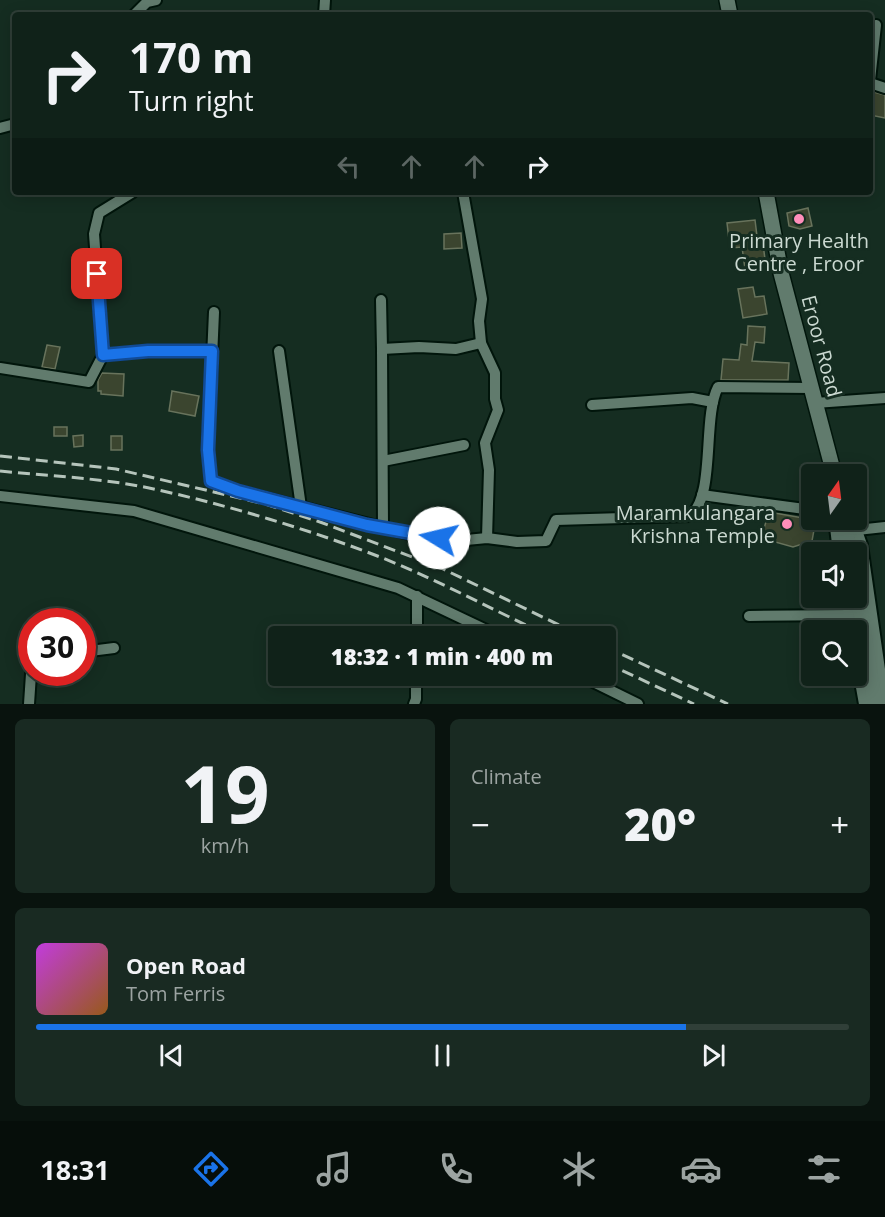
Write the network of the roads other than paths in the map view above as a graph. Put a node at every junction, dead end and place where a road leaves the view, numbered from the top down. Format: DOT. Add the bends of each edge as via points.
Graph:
graph roads {
  1 [pos="156,0"];
  2 [pos="137,12"];
  3 [pos="876,25"];
  4 [pos="873,54"];
  5 [pos="128,195"];
  6 [pos="464,195"];
  7 [pos="767,195"];
  8 [pos="381,300"];
  9 [pos="214,312"];
  10 [pos="481,343"];
  11 [pos="382,349"];
  12 [pos="212,351"];
  13 [pos="279,351"];
  14 [pos="103,355"];
  15 [pos="0,368"];
  16 [pos="813,396"];
  17 [pos="885,398"];
  18 [pos="712,402"];
  19 [pos="592,405"];
  20 [pos="464,445"];
  21 [pos="383,461"];
  22 [pos="831,464"];
  23 [pos="702,495"];
  24 [pos="0,496"];
  25 [pos="301,507"];
  26 [pos="801,508"];
  27 [pos="885,527"];
  28 [pos="383,528"];
  29 [pos="867,529"];
  30 [pos="857,530"];
  31 [pos="486,538"];
  32 [pos="417,596"];
  33 [pos="848,608"];
  34 [pos="860,608"];
  35 [pos="849,615"];
  36 [pos="749,616"];
  37 [pos="850,620"];
  38 [pos="417,626"];
  39 [pos="478,626"];
  40 [pos="880,633"];
  41 [pos="114,648"];
  42 [pos="96,650"];
  43 [pos="30,686"];
  44 [pos="416,686"];
  45 [pos="602,686"];
  46 [pos="861,686"];
  47 [pos="29,704"];
  48 [pos="414,704"];
  49 [pos="639,704"];
  50 [pos="864,704"];
  51 [pos="875,704"];
  52 [pos="885,704"];
  1 -- 2 [label="street" via="147,2"];
  3 -- 4 [label="street"];
  5 -- 14 [label="street" via="99,213 94,234"];
  6 -- 10 [label="street" via="482,299"];
  7 -- 16 [label="main road, Eroor Road" via="781,273"];
  8 -- 11 [label="street"];
  9 -- 12 [label="street"];
  10 -- 11 [label="street" via="456,350"];
  10 -- 31 [label="street" via="495,373 498,410 485,443 489,470"];
  11 -- 21 [label="street"];
  12 -- 14 [label="street"];
  12 -- 25 [label="street" via="208,450 211,481"];
  13 -- 25 [label="street"];
  14 -- 15 [label="street" via="89,382"];
  16 -- 17 [label="street"];
  16 -- 18 [label="street" via="718,387"];
  16 -- 22 [label="main road, Eroor Road"];
  18 -- 19 [label="street" via="693,398"];
  18 -- 23 [label="street"];
  20 -- 21 [label="street"];
  21 -- 28 [label="street"];
  23 -- 26 [label="street"];
  23 -- 31 [label="street" via="690,516 556,520 546,541"];
  24 -- 32 [label="street" via="134,511"];
  25 -- 28 [label="street"];
  27 -- 29 [label="street"];
  28 -- 31 [label="street" via="456,541"];
  30 -- 40 [label="street"];
  32 -- 38 [label="street"];
  32 -- 39 [label="street"];
  33 -- 35 [label="street"];
  34 -- 51 [label="main road"];
  35 -- 36 [label="street"];
  35 -- 37 [label="street"];
  40 -- 52 [label="street"];
  41 -- 42 [label="street"];
  43 -- 47 [label="street"];
  44 -- 48 [label="street"];
  45 -- 49 [label="street"];
  46 -- 50 [label="street"];
}
